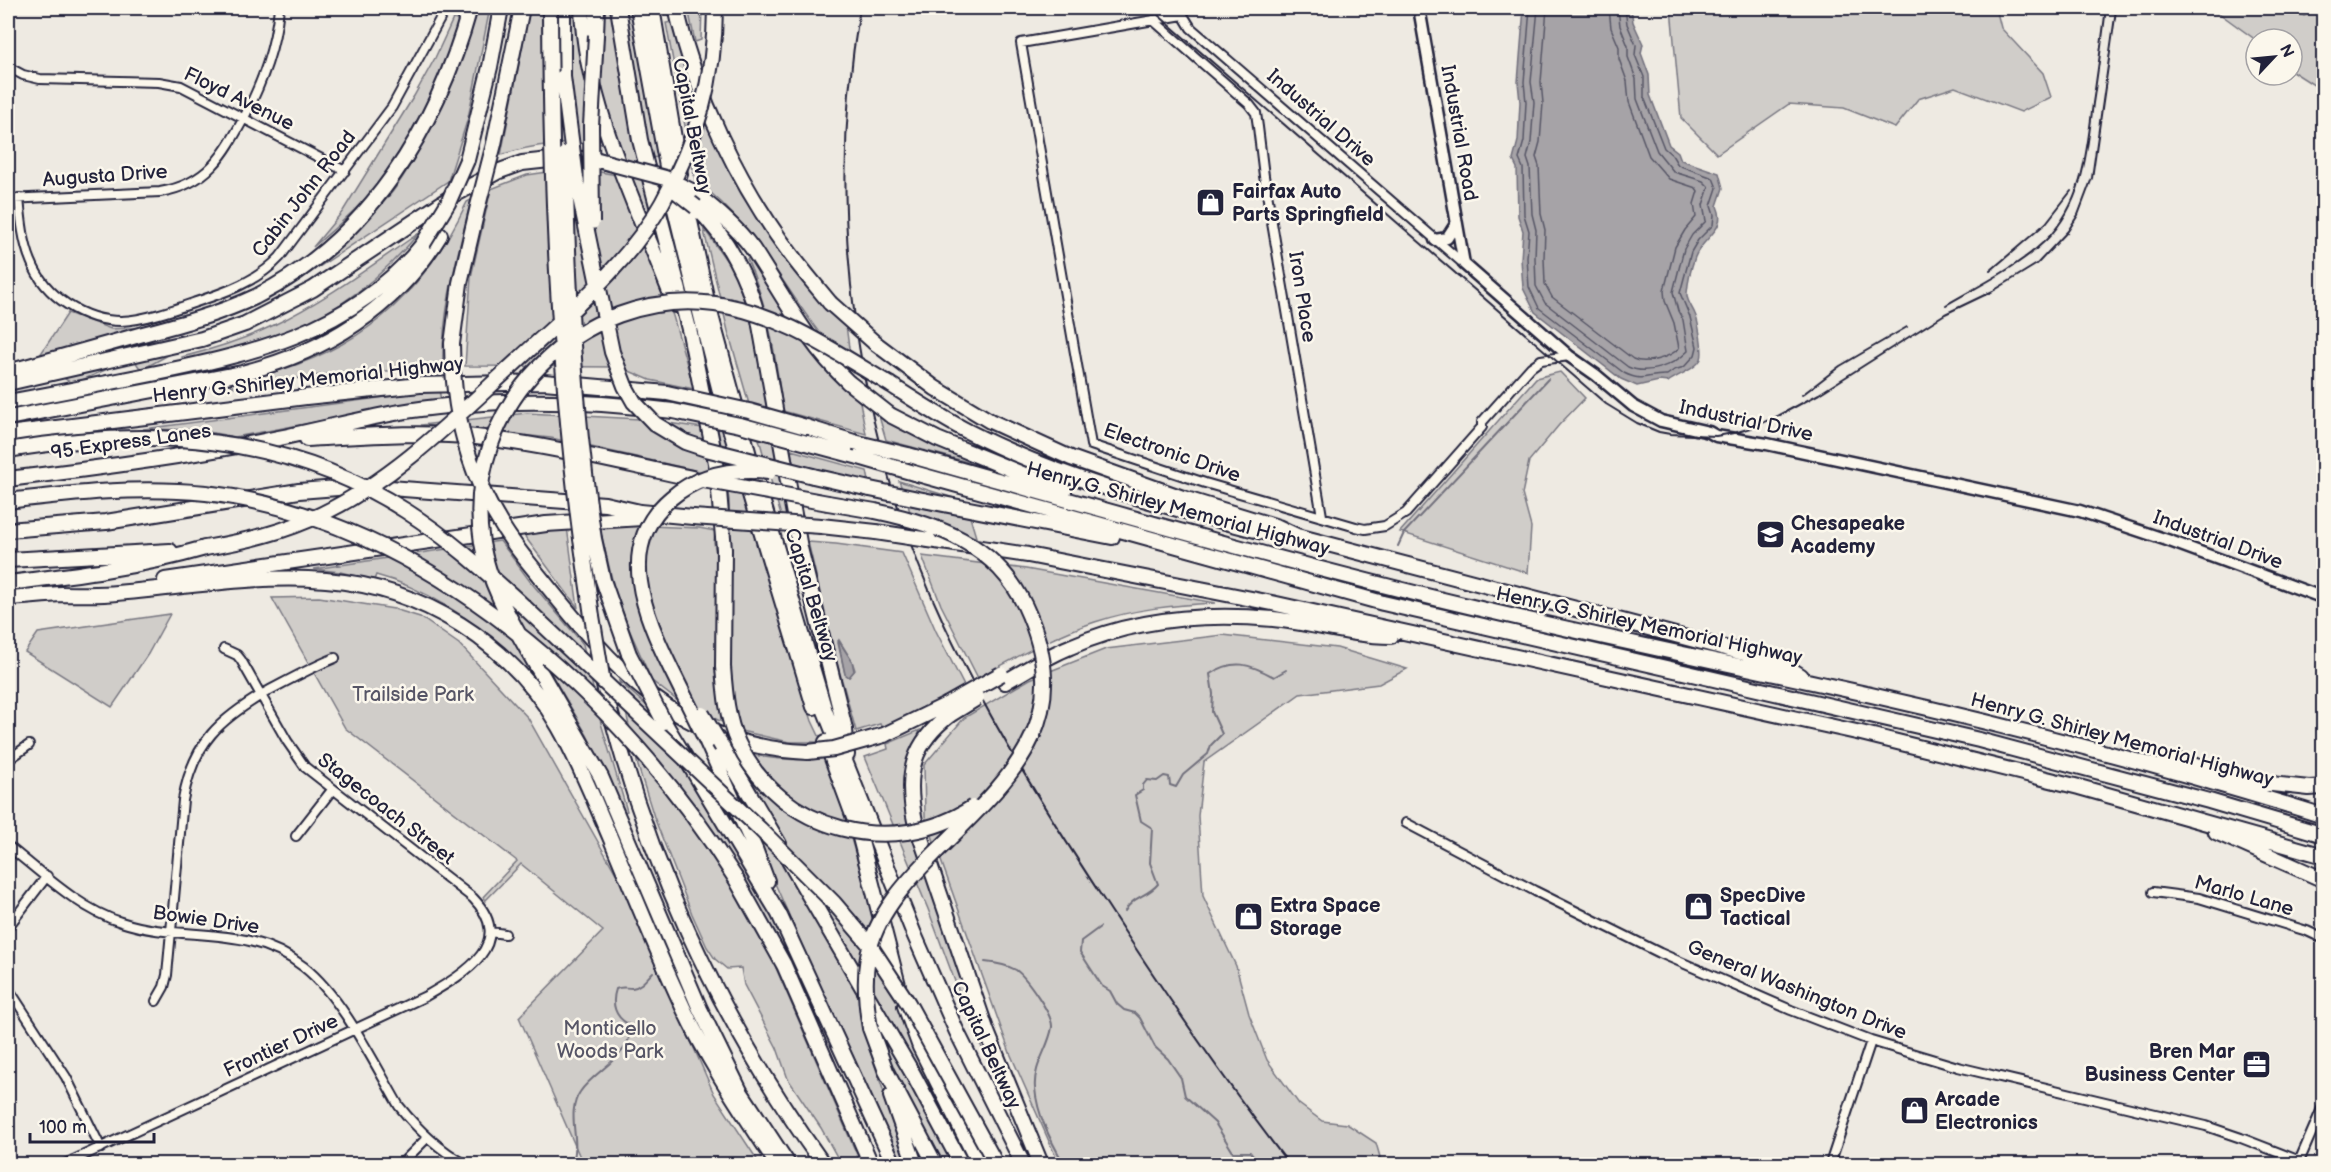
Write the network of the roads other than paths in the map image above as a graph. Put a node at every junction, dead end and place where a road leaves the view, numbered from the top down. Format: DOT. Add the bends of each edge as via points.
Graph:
graph roads {
  1 [pos="279,8"];
  2 [pos="446,8"];
  3 [pos="470,8"];
  4 [pos="501,8"];
  5 [pos="522,8"];
  6 [pos="582,8"];
  7 [pos="597,8"];
  8 [pos="618,8"];
  9 [pos="638,8"];
  10 [pos="652,8"];
  11 [pos="676,8"];
  12 [pos="715,8"];
  13 [pos="1419,8"];
  14 [pos="556,10"];
  15 [pos="1153,20"];
  16 [pos="8,67"];
  17 [pos="563,77"];
  18 [pos="244,118"];
  19 [pos="467,160"];
  20 [pos="631,168"];
  21 [pos="345,171"];
  22 [pos="20,198"];
  23 [pos="8,199"];
  24 [pos="1456,224"];
  25 [pos="1435,240"];
  26 [pos="1464,264"];
  27 [pos="598,280"];
  28 [pos="692,349"];
  29 [pos="1569,356"];
  30 [pos="8,372"];
  31 [pos="8,383"];
  32 [pos="8,402"];
  33 [pos="8,418"];
  34 [pos="8,434"];
  35 [pos="260,442"];
  36 [pos="8,450"];
  37 [pos="813,476"];
  38 [pos="8,479"];
  39 [pos="8,501"];
  40 [pos="1089,506"];
  41 [pos="1322,516"];
  42 [pos="693,517"];
  43 [pos="8,530"];
  44 [pos="1297,536"];
  45 [pos="587,539"];
  46 [pos="205,548"];
  47 [pos="1206,555"];
  48 [pos="8,560"];
  49 [pos="8,583"];
  50 [pos="59,594"];
  51 [pos="8,598"];
  52 [pos="2324,598"];
  53 [pos="1417,636"];
  54 [pos="660,645"];
  55 [pos="224,649"];
  56 [pos="335,658"];
  57 [pos="1810,681"];
  58 [pos="261,695"];
  59 [pos="948,710"];
  60 [pos="29,745"];
  61 [pos="8,760"];
  62 [pos="2159,767"];
  63 [pos="848,772"];
  64 [pos="2324,787"];
  65 [pos="332,790"];
  66 [pos="994,794"];
  67 [pos="2184,816"];
  68 [pos="2324,816"];
  69 [pos="1406,823"];
  70 [pos="2324,835"];
  71 [pos="296,836"];
  72 [pos="8,846"];
  73 [pos="2324,856"];
  74 [pos="47,876"];
  75 [pos="2324,880"];
  76 [pos="2153,892"];
  77 [pos="779,914"];
  78 [pos="8,927"];
  79 [pos="171,930"];
  80 [pos="491,932"];
  81 [pos="505,934"];
  82 [pos="2324,939"];
  83 [pos="8,988"];
  84 [pos="156,1001"];
  85 [pos="870,1028"];
  86 [pos="354,1031"];
  87 [pos="1871,1041"];
  88 [pos="2324,1104"];
  89 [pos="427,1138"];
  90 [pos="101,1148"];
  91 [pos="2299,1163"];
  92 [pos="65,1164"];
  93 [pos="401,1164"];
  94 [pos="465,1164"];
  95 [pos="777,1164"];
  96 [pos="788,1164"];
  97 [pos="823,1164"];
  98 [pos="871,1164"];
  99 [pos="894,1164"];
  100 [pos="915,1164"];
  101 [pos="935,1164"];
  102 [pos="961,1164"];
  103 [pos="979,1164"];
  104 [pos="996,1164"];
  105 [pos="1023,1164"];
  106 [pos="1041,1164"];
  107 [pos="1830,1164"];
  1 -- 18 [label="street, Augusta Drive" via="271,57"];
  2 -- 21 [label="street, Cabin John Road" via="401,94"];
  3 -- 30 [label="highway" via="448,74 416,140 382,193 327,250 272,288 214,314"];
  4 -- 19 [label="highway"];
  5 -- 59 [label="highway, bridge" via="460,283 452,344 454,392 468,459 497,518 524,557 604,651 645,692 674,714 724,737 778,751 834,749"];
  6 -- 28 [label="highway" via="586,54 596,94"];
  7 -- 27 [label="highway, bridge" via="590,171"];
  8 -- 28 [label="highway" via="640,140"];
  9 -- 103 [label="highway" via="688,268 790,633 857,826 905,1008 920,1047"];
  10 -- 63 [label="highway, Capital Beltway" via="677,158 707,301 821,699"];
  11 -- 44 [label="highway, bridge" via="683,39 709,108 761,210 830,303 875,343 961,405 1028,440"];
  12 -- 46 [label="highway, bridge" via="710,81 686,156 662,204 618,263 450,423 386,476 296,525"];
  13 -- 24 [label="street, Industrial Road"];
  14 -- 17 [label="highway"];
  14 -- 45 [label="highway, bridge" via="554,228 567,416"];
  15 -- 25 [label="street, Industrial Drive" via="1183,15 1191,28"];
  15 -- 41 [label="street, Iron Place" via="1256,113"];
  15 -- 41 [label="street, Electronic Drive" via="1021,43 1090,445 1246,496"];
  16 -- 18 [label="street, Floyd Avenue" via="40,79 172,84"];
  17 -- 27 [label="highway, bridge" via="576,178"];
  17 -- 45 [label="highway, bridge" via="567,256"];
  18 -- 21 [label="street, Floyd Avenue"];
  18 -- 22 [label="street, Augusta Drive" via="216,163 200,177 179,187 160,192"];
  19 -- 32 [label="highway, bridge" via="448,203 423,244 399,271 356,304 314,328 275,345 217,361"];
  19 -- 33 [label="highway, bridge" via="458,195 423,261 392,296 343,333 306,352 242,373"];
  20 -- 31 [label="highway, bridge" via="568,158 522,163 476,182 313,288 245,324 193,341"];
  20 -- 40 [label="highway, bridge" via="665,178 719,213 751,246 817,349 848,382 890,415 937,439 1069,492"];
  20 -- 63 [label="highway, bridge" via="669,185 716,228 737,259 753,298 800,548 845,729"];
  21 -- 22 [label="street, Cabin John Road" via="270,268 220,294 124,321 79,312 44,283 28,254"];
  22 -- 23 [label="street, Augusta Drive"];
  24 -- 25 [label="street" via="1447,238"];
  24 -- 26 [label="street, Industrial Road"];
  25 -- 26 [label="street, Industrial Drive"];
  26 -- 29 [label="street, Industrial Drive"];
  27 -- 37 [label="highway, bridge" via="618,369 634,402 655,424 706,449"];
  28 -- 66 [label="highway, bridge" via="709,419 722,508 723,667 731,722 749,764 777,795 817,821 858,833 904,834 947,822"];
  29 -- 41 [label="street, Electronic Drive" via="1541,360 1531,367 1397,520 1365,529"];
  29 -- 52 [label="street, Industrial Drive" via="1633,406 1661,421 1716,436 2080,511"];
  34 -- 40 [label="highway, Henry G. Shirley Memorial Highway, bridge" via="420,385 596,385 667,393 749,411"];
  35 -- 38 [label="highway, 95 Express Lanes" via="135,464"];
  35 -- 47 [label="highway, bridge" via="387,415 466,405 531,401 623,404 740,425"];
  35 -- 66 [label="highway, bridge" via="392,435 475,437 875,511 912,519 957,536 1004,573 1022,598 1032,620 1044,672 1035,730 1023,757"];
  36 -- 104 [label="highway, bridge" via="136,436 239,445 334,474 381,496 434,530 519,602 834,903 869,944 908,1003"];
  37 -- 47 [label="highway, bridge"];
  37 -- 54 [label="highway, bridge" via="728,471 694,482 665,502 643,538 638,578 643,603"];
  39 -- 98 [label="highway, bridge" via="145,490 196,493 277,507 390,552 434,576 535,646 627,735 719,851 784,965"];
  40 -- 57 [label="highway, Henry G. Shirley Memorial Highway" via="1468,606"];
  42 -- 43 [label="highway" via="605,504 363,486 106,522"];
  42 -- 50 [label="highway" via="546,524"];
  42 -- 53 [label="highway, bridge" via="876,532 1029,555"];
  44 -- 57 [label="highway" via="1767,659"];
  44 -- 96 [label="highway, bridge" via="1275,535 1161,505 1070,475 970,433 784,323 754,312 714,304 655,304 621,313 568,342 536,370 511,405 486,460 480,504 483,545 492,574 535,663 601,777 700,1009 740,1091"];
  45 -- 77 [label="highway, bridge" via="629,654 664,722"];
  45 -- 97 [label="highway, bridge" via="592,616 602,677 634,791 662,871 729,1015"];
  46 -- 48 [label="highway"];
  46 -- 49 [label="highway" via="120,569"];
  47 -- 70 [label="highway" via="1503,632 1979,740"];
  50 -- 51 [label="highway"];
  50 -- 95 [label="highway" via="113,594 261,580 328,580 378,589 420,603 458,623 500,653 531,686 558,725 678,997 710,1058"];
  53 -- 59 [label="highway, bridge" via="1368,636 1276,620 1231,617 1170,620 1115,631 1071,646 1003,678"];
  53 -- 67 [label="highway" via="1862,733"];
  54 -- 77 [label="highway, bridge" via="755,849"];
  54 -- 102 [label="highway, bridge" via="913,1074"];
  55 -- 58 [label="street, Stagecoach Street" via="237,655"];
  56 -- 58 [label="street"];
  57 -- 62 [label="highway, Henry G. Shirley Memorial Highway"];
  58 -- 65 [label="street, Stagecoach Street" via="299,759"];
  58 -- 79 [label="street" via="217,726 190,767 183,800"];
  59 -- 106 [label="highway" via="918,751 912,767 911,804 987,1032"];
  60 -- 61 [label="street"];
  62 -- 64 [label="highway" via="2178,761 2253,782"];
  62 -- 68 [label="highway, Henry G. Shirley Memorial Highway"];
  63 -- 105 [label="highway, Capital Beltway" via="956,1030"];
  65 -- 71 [label="street"];
  65 -- 80 [label="street, Stagecoach Street" via="473,898 487,916"];
  66 -- 85 [label="highway, bridge" via="917,871 885,915 868,954 866,992"];
  67 -- 73 [label="highway"];
  67 -- 75 [label="highway"];
  69 -- 87 [label="street, General Washington Drive" via="1660,953"];
  72 -- 74 [label="street, Bowie Drive"];
  74 -- 78 [label="street"];
  74 -- 79 [label="street, Bowie Drive" via="107,917 137,927"];
  76 -- 82 [label="street, Marlo Lane" via="2199,898"];
  77 -- 99 [label="highway"];
  79 -- 84 [label="street" via="167,975"];
  79 -- 86 [label="street, Bowie Drive" via="238,937 282,952 321,983"];
  80 -- 81 [label="street"];
  80 -- 86 [label="street, Frontier Drive" via="483,952 454,979"];
  83 -- 90 [label="street" via="66,1077"];
  85 -- 100 [label="highway"];
  85 -- 101 [label="highway" via="892,1085"];
  86 -- 89 [label="street, Bowie Drive" via="399,1106"];
  86 -- 90 [label="street, Frontier Drive"];
  87 -- 91 [label="street, General Washington Drive" via="1966,1069 2205,1126"];
  87 -- 107 [label="street"];
  88 -- 91 [label="street"];
  89 -- 93 [label="street"];
  89 -- 94 [label="street, Bowie Drive"];
  90 -- 92 [label="street, Frontier Drive"];
}
